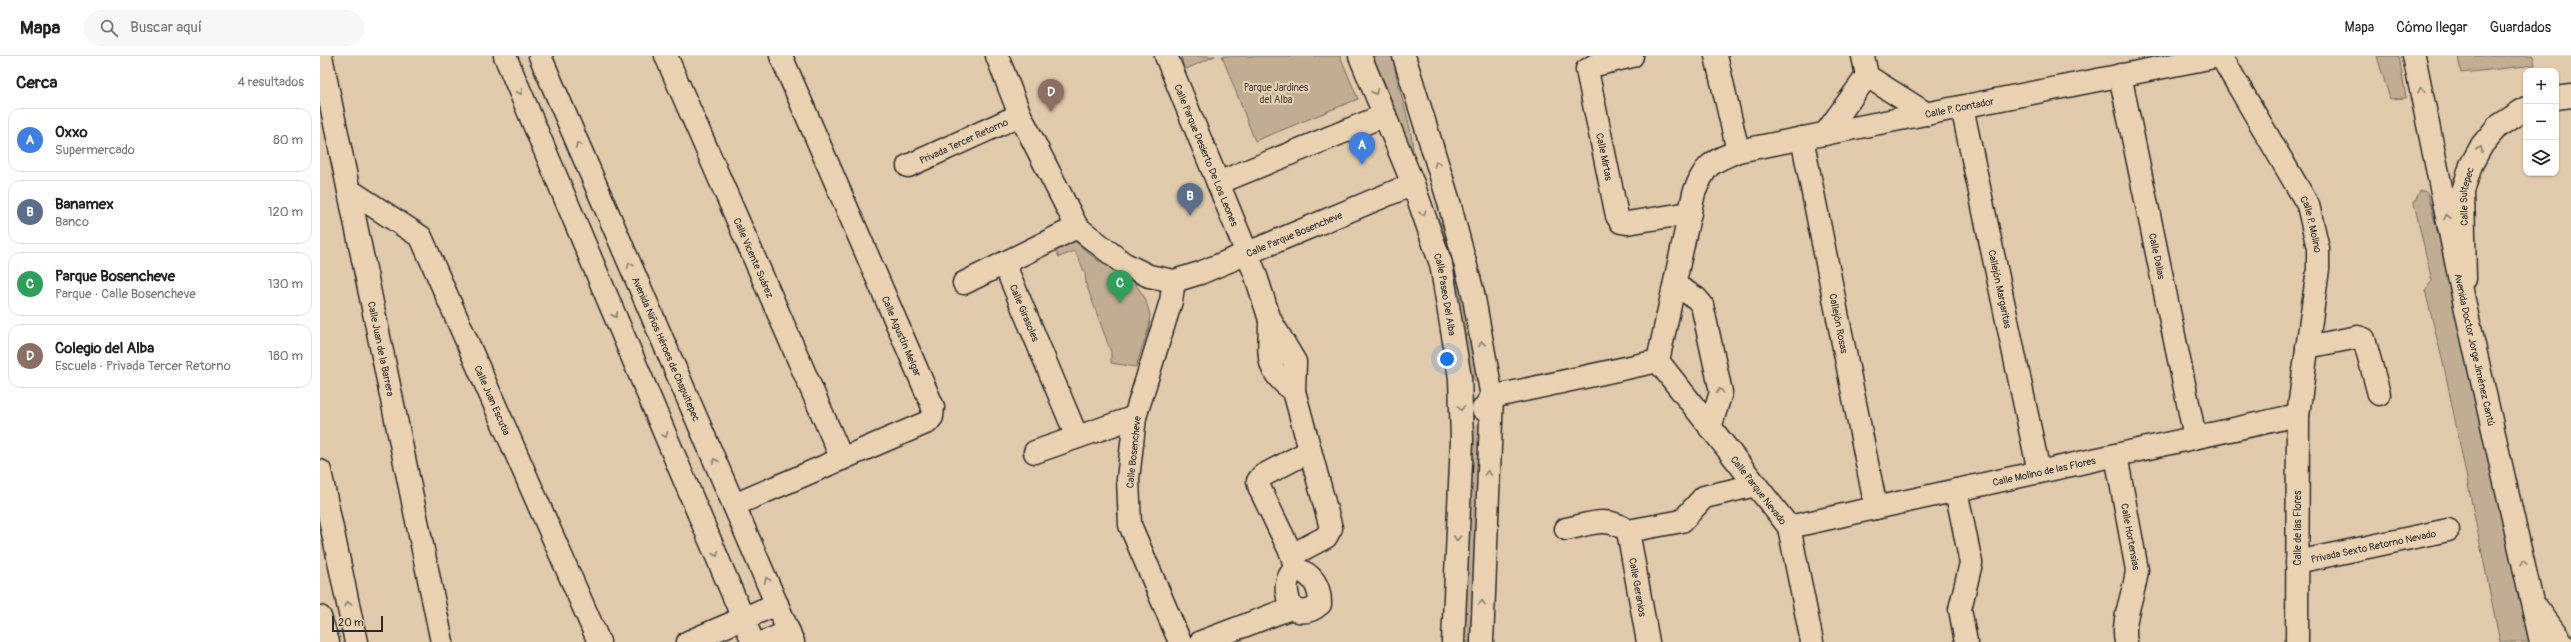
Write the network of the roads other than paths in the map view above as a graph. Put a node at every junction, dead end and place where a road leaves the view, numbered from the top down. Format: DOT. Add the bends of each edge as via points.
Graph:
graph roads {
  1 [pos="321,56"];
  2 [pos="505,56"];
  3 [pos="540,56"];
  4 [pos="666,56"];
  5 [pos="781,56"];
  6 [pos="1166,56"];
  7 [pos="1360,56"];
  8 [pos="1404,56"];
  9 [pos="1632,56"];
  10 [pos="1716,56"];
  11 [pos="2220,56"];
  12 [pos="2414,56"];
  13 [pos="1000,57"];
  14 [pos="2158,62"];
  15 [pos="1865,66"];
  16 [pos="2120,76"];
  17 [pos="2571,96"];
  18 [pos="2559,98"];
  19 [pos="1962,107"];
  20 [pos="2523,110"];
  21 [pos="1927,114"];
  22 [pos="1020,115"];
  23 [pos="1385,115"];
  24 [pos="1426,128"];
  25 [pos="1825,134"];
  26 [pos="1802,138"];
  27 [pos="1738,151"];
  28 [pos="908,166"];
  29 [pos="1218,183"];
  30 [pos="1413,184"];
  31 [pos="349,190"];
  32 [pos="1449,202"];
  33 [pos="608,213"];
  34 [pos="1690,213"];
  35 [pos="577,226"];
  36 [pos="1078,227"];
  37 [pos="621,242"];
  38 [pos="1245,254"];
  39 [pos="589,255"];
  40 [pos="1004,263"];
  41 [pos="1174,281"];
  42 [pos="964,283"];
  43 [pos="1675,285"];
  44 [pos="2466,310"];
  45 [pos="2307,347"];
  46 [pos="1658,361"];
  47 [pos="1460,378"];
  48 [pos="2379,394"];
  49 [pos="1492,397"];
  50 [pos="2298,415"];
  51 [pos="1135,418"];
  52 [pos="1710,428"];
  53 [pos="1077,437"];
  54 [pos="2195,437"];
  55 [pos="1462,440"];
  56 [pos="1310,451"];
  57 [pos="1035,452"];
  58 [pos="2116,455"];
  59 [pos="842,459"];
  60 [pos="320,470"];
  61 [pos="2039,472"];
  62 [pos="1756,485"];
  63 [pos="1956,490"];
  64 [pos="734,505"];
  65 [pos="1876,508"];
  66 [pos="1789,527"];
  67 [pos="1566,528"];
  68 [pos="2448,530"];
  69 [pos="1628,531"];
  70 [pos="1294,562"];
  71 [pos="2297,562"];
  72 [pos="2528,585"];
  73 [pos="777,604"];
  74 [pos="1291,608"];
  75 [pos="320,617"];
  76 [pos="743,618"];
  77 [pos="791,637"];
  78 [pos="328,642"];
  79 [pos="356,642"];
  80 [pos="442,642"];
  81 [pos="599,642"];
  82 [pos="688,642"];
  83 [pos="753,642"];
  84 [pos="764,642"];
  85 [pos="1180,642"];
  86 [pos="1201,642"];
  87 [pos="1453,642"];
  88 [pos="1482,642"];
  89 [pos="1648,642"];
  90 [pos="1812,642"];
  91 [pos="1966,642"];
  92 [pos="2126,642"];
  93 [pos="2297,642"];
  94 [pos="2541,642"];
  95 [pos="2562,642"];
  1 -- 31 [label="main road, Calle Juan de la Barrera"];
  2 -- 35 [label="main road, one-way"];
  33 -- 3 [label="main road, Avenida Niños Héroes de Chapultepec, one-way"];
  4 -- 59 [label="main road, Calle Vicente Suárez"];
  5 -- 59 [label="main road, Calle Agustín Melgar" via="933,407 932,417 928,422"];
  6 -- 29 [label="main road, Calle Parque Desierto De Los Leones"];
  7 -- 23 [label="main road, Calle Paseo Del Alba, one-way"];
  8 -- 24 [label="main road"];
  9 -- 34 [label="main road, Calle Mirtas" via="1595,64 1587,70 1618,216 1621,222 1627,224"];
  10 -- 27 [label="main road"];
  11 -- 14 [label="main road, Calle P. Contador"];
  11 -- 45 [label="main road, Calle P. Molino" via="2308,205 2318,255"];
  44 -- 12 [label="main road, Avenida Doctor Jorge Jiménez Cantú, one-way"];
  13 -- 22 [label="main road"];
  14 -- 16 [label="main road, Calle P. Contador"];
  15 -- 21 [label="main road"];
  15 -- 25 [label="main road"];
  16 -- 19 [label="main road, Calle P. Contador"];
  16 -- 54 [label="main road, Calle Dalias"];
  17 -- 18 [label="main road"];
  19 -- 21 [label="main road, Calle P. Contador"];
  19 -- 61 [label="main road, Callejón Margaritas"];
  44 -- 20 [label="main road, Calle Sultepec, one-way" via="2463,191 2471,165 2482,145 2497,127"];
  21 -- 25 [label="main road, Calle P. Contador"];
  22 -- 28 [label="main road, Privada Tercer Retorno"];
  22 -- 36 [label="main road"];
  23 -- 29 [label="main road"];
  23 -- 30 [label="main road, Calle Paseo Del Alba"];
  24 -- 30 [label="main road"];
  32 -- 24 [label="main road, one-way"];
  25 -- 26 [label="main road, Calle P. Contador"];
  26 -- 27 [label="main road, Calle P. Contador"];
  26 -- 65 [label="main road, Callejón Rosas"];
  27 -- 34 [label="main road, Calle P. Contador" via="1721,158 1704,170 1694,193"];
  29 -- 38 [label="main road, Calle Parque Desierto De Los Leones"];
  30 -- 32 [label="main road"];
  30 -- 38 [label="main road, Calle Parque Bosencheve"];
  30 -- 47 [label="main road, Calle Paseo Del Alba, one-way" via="1441,264"];
  31 -- 80 [label="main road, Calle Juan de la Barrera"];
  31 -- 81 [label="main road, Calle Juan Escutia" via="421,237"];
  49 -- 32 [label="main road, one-way" via="1472,293"];
  33 -- 35 [label="main road"];
  33 -- 37 [label="main road, Avenida Niños Héroes de Chapultepec"];
  34 -- 43 [label="main road"];
  35 -- 39 [label="main road"];
  36 -- 40 [label="main road"];
  36 -- 41 [label="main road" via="1123,262 1149,276"];
  37 -- 39 [label="main road"];
  64 -- 37 [label="main road, Avenida Niños Héroes de Chapultepec, one-way"];
  38 -- 41 [label="main road, Calle Parque Bosencheve"];
  38 -- 56 [label="main road, Calle Parque Desierto De Los Leones" via="1255,273 1270,320 1295,362 1294,391"];
  39 -- 76 [label="main road, one-way"];
  40 -- 42 [label="main road"];
  40 -- 53 [label="main road, Calle Girasoles"];
  41 -- 51 [label="main road, Calle Bosencheve" via="1171,301"];
  43 -- 46 [label="main road"];
  52 -- 43 [label="main road, one-way" via="1721,392 1702,305 1696,298"];
  72 -- 44 [label="main road, Avenida Doctor Jorge Jiménez Cantú, one-way"];
  45 -- 48 [label="main road" via="2358,337 2364,339"];
  45 -- 50 [label="main road, Calle P. Molino"];
  46 -- 49 [label="main road"];
  46 -- 52 [label="main road, Calle Parque Nevado"];
  47 -- 49 [label="main road"];
  47 -- 55 [label="main road, Calle Paseo Del Alba, one-way"];
  49 -- 55 [label="main road"];
  88 -- 49 [label="main road, one-way"];
  50 -- 54 [label="main road, Calle Molino de las Flores"];
  50 -- 71 [label="main road, Calle de las Flores"];
  51 -- 53 [label="main road"];
  51 -- 85 [label="main road, Calle Bosencheve" via="1128,479 1130,525"];
  52 -- 62 [label="main road, Calle Parque Nevado"];
  53 -- 57 [label="main road"];
  54 -- 58 [label="main road, Calle Molino de las Flores"];
  55 -- 87 [label="main road, Calle Paseo Del Alba, one-way"];
  56 -- 70 [label="main road, Calle Parque Desierto De Los Leones" via="1331,528 1330,533"];
  56 -- 70 [label="main road" via="1262,476 1258,481"];
  58 -- 61 [label="main road, Calle Molino de las Flores"];
  58 -- 92 [label="main road, Calle Hortensias" via="2137,570 2136,587 2128,612"];
  59 -- 64 [label="main road, Calle Agustín Melgar"];
  79 -- 60 [label="main road, one-way"];
  61 -- 63 [label="main road, Calle Molino de las Flores"];
  62 -- 66 [label="main road, Calle Parque Nevado"];
  62 -- 69 [label="main road" via="1704,497 1682,521"];
  63 -- 65 [label="main road, Calle Molino de las Flores"];
  63 -- 91 [label="main road" via="1971,563 1960,609"];
  73 -- 64 [label="main road, Avenida Niños Héroes de Chapultepec, one-way"];
  65 -- 66 [label="main road, Calle Molino de las Flores"];
  66 -- 90 [label="main road, Calle Parque Nevado"];
  67 -- 69 [label="main road" via="1606,521 1618,524"];
  68 -- 71 [label="main road, Privada Sexto Retorno Nevado"];
  69 -- 89 [label="main road, Calle Geranios"];
  70 -- 74 [label="main road" via="1286,584"];
  70 -- 74 [label="main road" via="1311,576 1317,585 1320,604 1314,610 1306,612"];
  71 -- 93 [label="main road, Calle de las Flores"];
  72 -- 94 [label="main road, Avenida Doctor Jorge Jiménez Cantú"];
  72 -- 95 [label="main road" via="2543,617"];
  73 -- 76 [label="main road"];
  73 -- 77 [label="main road, Avenida Niños Héroes de Chapultepec"];
  74 -- 86 [label="main road"];
  75 -- 78 [label="main road"];
  76 -- 82 [label="main road"];
  76 -- 83 [label="main road"];
  77 -- 84 [label="main road"];
}
